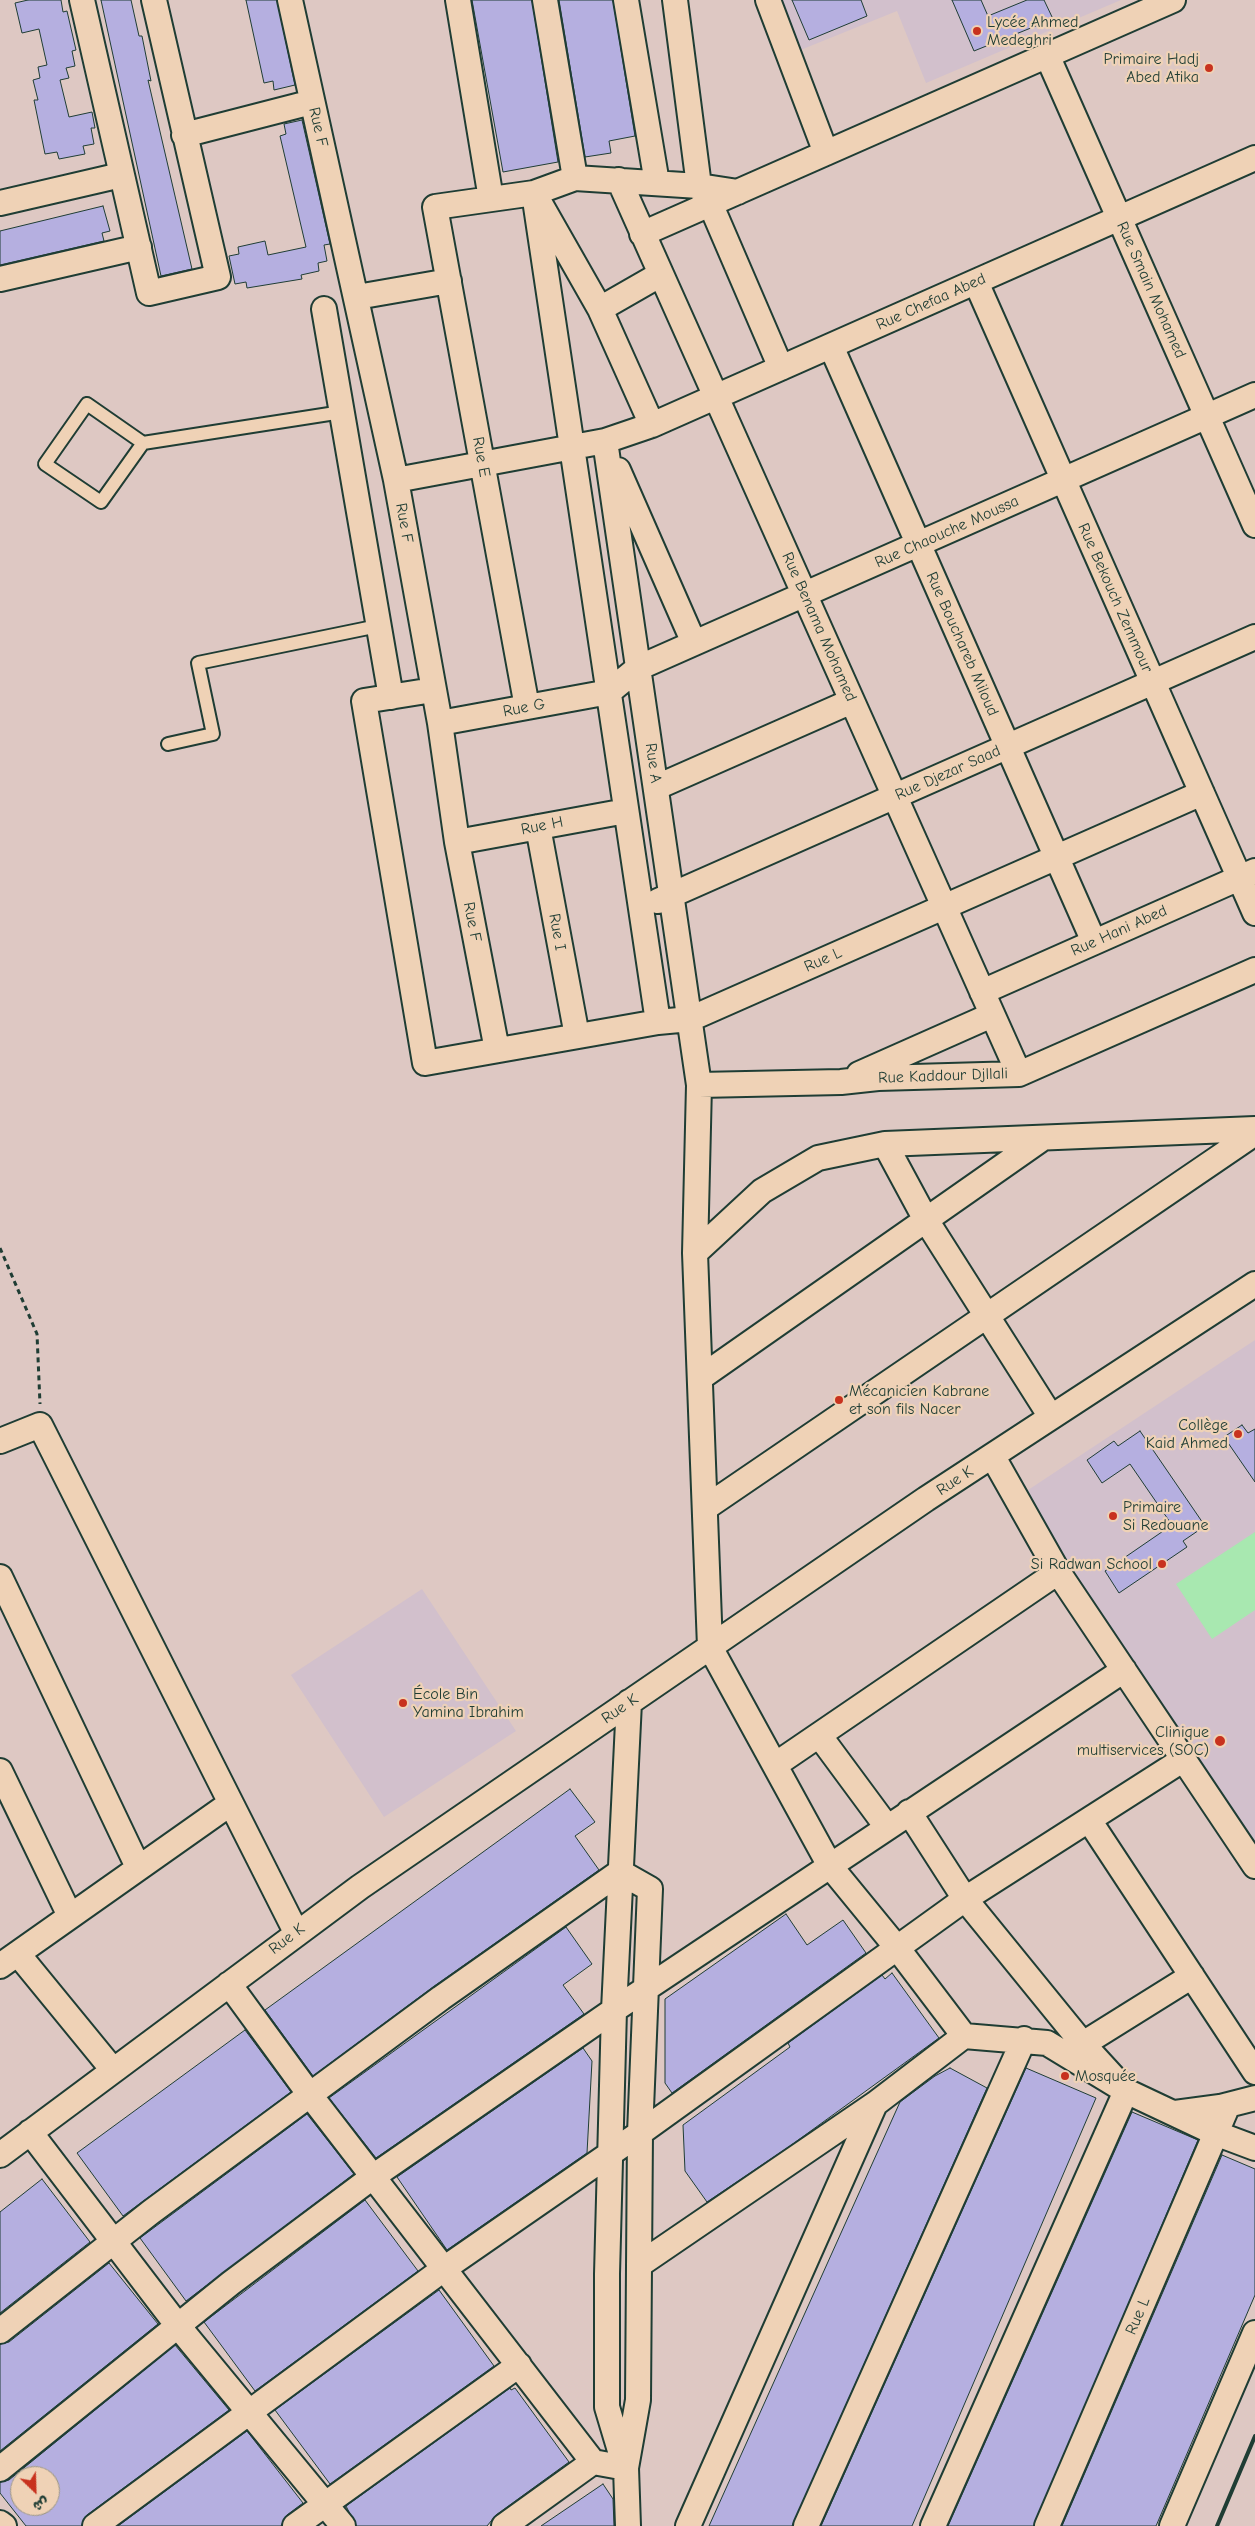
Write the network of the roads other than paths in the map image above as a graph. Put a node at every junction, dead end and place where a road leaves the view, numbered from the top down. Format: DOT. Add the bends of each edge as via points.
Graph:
graph roads {
  1 [pos="82,0"];
  2 [pos="154,0"];
  3 [pos="290,0"];
  4 [pos="458,0"];
  5 [pos="546,0"];
  6 [pos="626,0"];
  7 [pos="674,0"];
  8 [pos="768,0"];
  9 [pos="1173,0"];
  10 [pos="1047,56"];
  11 [pos="312,102"];
  12 [pos="184,135"];
  13 [pos="826,153"];
  14 [pos="1255,158"];
  15 [pos="122,175"];
  16 [pos="575,178"];
  17 [pos="618,180"];
  18 [pos="657,183"];
  19 [pos="534,193"];
  20 [pos="705,195"];
  21 [pos="491,199"];
  22 [pos="0,203"];
  23 [pos="1119,218"];
  24 [pos="642,234"];
  25 [pos="139,247"];
  26 [pos="661,274"];
  27 [pos="0,279"];
  28 [pos="448,281"];
  29 [pos="976,282"];
  30 [pos="357,297"];
  31 [pos="600,309"];
  32 [pos="324,310"];
  33 [pos="831,346"];
  34 [pos="781,368"];
  35 [pos="1255,395"];
  36 [pos="716,396"];
  37 [pos="342,412"];
  38 [pos="1207,416"];
  39 [pos="652,425"];
  40 [pos="605,441"];
  41 [pos="142,443"];
  42 [pos="572,447"];
  43 [pos="482,464"];
  44 [pos="396,480"];
  45 [pos="1063,480"];
  46 [pos="1255,525"];
  47 [pos="918,544"];
  48 [pos="804,594"];
  49 [pos="378,626"];
  50 [pos="1255,637"];
  51 [pos="694,643"];
  52 [pos="638,668"];
  53 [pos="1153,682"];
  54 [pos="433,690"];
  55 [pos="609,692"];
  56 [pos="390,697"];
  57 [pos="852,700"];
  58 [pos="527,707"];
  59 [pos="440,723"];
  60 [pos="168,744"];
  61 [pos="1008,747"];
  62 [pos="657,790"];
  63 [pos="1202,793"];
  64 [pos="895,796"];
  65 [pos="625,804"];
  66 [pos="538,827"];
  67 [pos="457,842"];
  68 [pos="1056,857"];
  69 [pos="1247,874"];
  70 [pos="671,896"];
  71 [pos="944,907"];
  72 [pos="640,909"];
  73 [pos="1255,913"];
  74 [pos="1094,942"];
  75 [pos="1255,970"];
  76 [pos="982,992"];
  77 [pos="992,1015"];
  78 [pos="690,1019"];
  79 [pos="658,1022"];
  80 [pos="577,1036"];
  81 [pos="497,1050"];
  82 [pos="1019,1074"];
  83 [pos="841,1082"];
  84 [pos="699,1084"];
  85 [pos="1255,1131"];
  86 [pos="1043,1138"];
  87 [pos="885,1144"];
  88 [pos="926,1220"];
  89 [pos="695,1253"];
  90 [pos="1255,1284"];
  91 [pos="988,1314"];
  92 [pos="700,1378"];
  93 [pos="1051,1417"];
  94 [pos="0,1441"];
  95 [pos="992,1457"];
  96 [pos="705,1508"];
  97 [pos="1058,1572"];
  98 [pos="0,1577"];
  99 [pos="9,1620"];
  100 [pos="710,1647"];
  101 [pos="1124,1670"];
  102 [pos="629,1702"];
  103 [pos="819,1735"];
  104 [pos="1184,1759"];
  105 [pos="774,1765"];
  106 [pos="0,1771"];
  107 [pos="231,1803"];
  108 [pos="909,1812"];
  109 [pos="1089,1820"];
  110 [pos="887,1827"];
  111 [pos="830,1866"];
  112 [pos="1255,1866"];
  113 [pos="138,1867"];
  114 [pos="620,1872"];
  115 [pos="965,1899"];
  116 [pos="70,1916"];
  117 [pos="296,1932"];
  118 [pos="898,1949"];
  119 [pos="9,1960"];
  120 [pos="1192,1976"];
  121 [pos="229,1984"];
  122 [pos="646,1989"];
  123 [pos="614,2010"];
  124 [pos="964,2036"];
  125 [pos="1024,2039"];
  126 [pos="1084,2044"];
  127 [pos="113,2070"];
  128 [pos="1255,2072"];
  129 [pos="1126,2091"];
  130 [pos="310,2095"];
  131 [pos="1255,2098"];
  132 [pos="875,2104"];
  133 [pos="1228,2105"];
  134 [pos="1175,2113"];
  135 [pos="30,2132"];
  136 [pos="1215,2132"];
  137 [pos="640,2133"];
  138 [pos="1255,2148"];
  139 [pos="612,2153"];
  140 [pos="0,2155"];
  141 [pos="374,2176"];
  142 [pos="112,2242"];
  143 [pos="639,2265"];
  144 [pos="445,2268"];
  145 [pos="178,2326"];
  146 [pos="0,2331"];
  147 [pos="1255,2333"];
  148 [pos="519,2365"];
  149 [pos="250,2411"];
  150 [pos="593,2462"];
  151 [pos="626,2468"];
  152 [pos="0,2469"];
  153 [pos="326,2504"];
  154 [pos="0,2523"];
  155 [pos="4,2526"];
  156 [pos="95,2526"];
  157 [pos="295,2526"];
  158 [pos="343,2526"];
  159 [pos="504,2526"];
  160 [pos="628,2526"];
  161 [pos="688,2526"];
  162 [pos="806,2526"];
  163 [pos="933,2526"];
  164 [pos="1047,2526"];
  165 [pos="1172,2526"];
  1 -- 15 [label="street"];
  2 -- 12 [label="street"];
  3 -- 11 [label="street, Rue F"];
  4 -- 21 [label="street"];
  5 -- 16 [label="street"];
  6 -- 18 [label="street"];
  7 -- 20 [label="street"];
  8 -- 13 [label="street"];
  9 -- 10 [label="street"];
  10 -- 13 [label="street"];
  10 -- 23 [label="street, Rue Smain Mohamed"];
  11 -- 12 [label="street"];
  11 -- 30 [label="street, Rue F"];
  12 -- 25 [label="street" via="218,277 149,293"];
  13 -- 20 [label="street" via="738,192"];
  14 -- 23 [label="street, Rue Chefaa Abed"];
  15 -- 22 [label="street"];
  15 -- 25 [label="street"];
  16 -- 17 [label="street"];
  16 -- 19 [label="street"];
  17 -- 18 [label="street"];
  17 -- 24 [label="street, Rue Benama Mohamed"];
  18 -- 20 [label="street"];
  19 -- 21 [label="street"];
  19 -- 31 [label="street"];
  19 -- 42 [label="street"];
  20 -- 24 [label="street"];
  20 -- 34 [label="street"];
  21 -- 28 [label="street, Rue E" via="435,207"];
  23 -- 29 [label="street, Rue Chefaa Abed"];
  23 -- 38 [label="street, Rue Smain Mohamed"];
  24 -- 26 [label="street, Rue Benama Mohamed"];
  25 -- 27 [label="street"];
  26 -- 31 [label="street"];
  26 -- 36 [label="street, Rue Benama Mohamed"];
  28 -- 30 [label="street"];
  28 -- 43 [label="street, Rue E"];
  29 -- 33 [label="street, Rue Chefaa Abed"];
  29 -- 45 [label="street, Rue Bekouch Zemmour"];
  30 -- 44 [label="street, Rue F"];
  31 -- 39 [label="street"];
  32 -- 37 [label="street"];
  33 -- 34 [label="street, Rue Chefaa Abed"];
  33 -- 47 [label="street, Rue Bouchareb Miloud"];
  34 -- 36 [label="street, Rue Chefaa Abed"];
  35 -- 38 [label="street, Rue Chaouche Moussa"];
  36 -- 39 [label="street, Rue Chefaa Abed"];
  36 -- 48 [label="street, Rue Benama Mohamed"];
  37 -- 41 [label="lane"];
  37 -- 49 [label="street"];
  38 -- 45 [label="street, Rue Chaouche Moussa"];
  38 -- 46 [label="street, Rue Smain Mohamed"];
  39 -- 40 [label="street, Rue Chefaa Abed"];
  40 -- 42 [label="street, Rue Chefaa Abed"];
  40 -- 51 [label="street"];
  40 -- 52 [label="street, Rue A"];
  41 -- 41 [label="lane" via="101,502 45,464 87,404"];
  42 -- 43 [label="street, Rue Chefaa Abed"];
  42 -- 55 [label="street"];
  43 -- 44 [label="street, Rue Chefaa Abed"];
  43 -- 58 [label="street, Rue E"];
  44 -- 54 [label="street, Rue F"];
  45 -- 47 [label="street, Rue Chaouche Moussa"];
  45 -- 53 [label="street, Rue Bekouch Zemmour"];
  47 -- 48 [label="street, Rue Chaouche Moussa"];
  47 -- 61 [label="street, Rue Bouchareb Miloud"];
  48 -- 51 [label="street, Rue Chaouche Moussa"];
  48 -- 57 [label="street, Rue Benama Mohamed"];
  49 -- 56 [label="street"];
  49 -- 60 [label="lane" via="198,663 213,734"];
  50 -- 53 [label="street, Rue Djezar Saad"];
  51 -- 52 [label="street, Rue Chaouche Moussa"];
  52 -- 55 [label="street, Rue Chaouche Moussa"];
  52 -- 62 [label="street, Rue A"];
  53 -- 61 [label="street, Rue Djezar Saad"];
  53 -- 63 [label="street, Rue Bekouch Zemmour"];
  54 -- 56 [label="street"];
  54 -- 59 [label="street, Rue F"];
  55 -- 58 [label="street, Rue G"];
  55 -- 65 [label="street"];
  56 -- 81 [label="street, Rue L" via="364,701 425,1063"];
  57 -- 62 [label="street, Rue H"];
  57 -- 64 [label="street, Rue Benama Mohamed"];
  58 -- 59 [label="street, Rue G"];
  59 -- 67 [label="street, Rue F"];
  61 -- 64 [label="street, Rue Djezar Saad"];
  61 -- 68 [label="street, Rue Bouchareb Miloud"];
  62 -- 65 [label="street, Rue H"];
  62 -- 70 [label="street, Rue A"];
  63 -- 68 [label="street, Rue L"];
  63 -- 69 [label="street, Rue Bekouch Zemmour"];
  64 -- 70 [label="street, Rue Djezar Saad"];
  64 -- 71 [label="street, Rue Benama Mohamed"];
  65 -- 66 [label="street, Rue H"];
  65 -- 72 [label="street"];
  66 -- 67 [label="street, Rue H"];
  66 -- 80 [label="street, Rue I"];
  67 -- 81 [label="street, Rue F"];
  68 -- 71 [label="street, Rue L"];
  68 -- 74 [label="street, Rue Bouchareb Miloud"];
  69 -- 73 [label="street, Rue Bekouch Zemmour"];
  69 -- 74 [label="street, Rue Hani Abed"];
  70 -- 72 [label="street, Rue Djezar Saad"];
  70 -- 78 [label="street, Rue A"];
  71 -- 76 [label="street, Rue Benama Mohamed"];
  71 -- 78 [label="street, Rue L"];
  72 -- 79 [label="street"];
  74 -- 76 [label="street, Rue Hani Abed"];
  75 -- 82 [label="street, Rue Kaddour Djllali"];
  76 -- 77 [label="street, Rue Benama Mohamed"];
  77 -- 82 [label="street, Rue Benama Mohamed"];
  77 -- 83 [label="street"];
  78 -- 79 [label="street, Rue L"];
  78 -- 84 [label="street, Rue A"];
  79 -- 80 [label="street, Rue L"];
  80 -- 81 [label="street, Rue L"];
  82 -- 83 [label="street, Rue Kaddour Djllali"];
  83 -- 84 [label="street, Rue Kaddour Djllali"];
  84 -- 89 [label="street, Rue A"];
  85 -- 86 [label="street"];
  85 -- 91 [label="street"];
  86 -- 87 [label="street"];
  86 -- 88 [label="street"];
  87 -- 88 [label="street"];
  87 -- 89 [label="street" via="818,1158 762,1191"];
  88 -- 91 [label="street"];
  88 -- 92 [label="street"];
  89 -- 92 [label="street, Rue A"];
  90 -- 93 [label="street, Rue K"];
  91 -- 93 [label="street"];
  91 -- 96 [label="street"];
  92 -- 96 [label="street, Rue A"];
  93 -- 95 [label="street, Rue K"];
  94 -- 107 [label="street" via="40,1425"];
  95 -- 97 [label="street"];
  95 -- 100 [label="street, Rue K"];
  96 -- 100 [label="street, Rue A"];
  97 -- 101 [label="street"];
  97 -- 103 [label="street"];
  98 -- 99 [label="street"];
  99 -- 113 [label="street"];
  100 -- 102 [label="street, Rue K"];
  100 -- 105 [label="street"];
  101 -- 104 [label="street"];
  101 -- 108 [label="street"];
  102 -- 114 [label="street"];
  102 -- 117 [label="street, Rue K"];
  103 -- 105 [label="street"];
  103 -- 110 [label="street"];
  104 -- 109 [label="street"];
  104 -- 112 [label="street"];
  105 -- 111 [label="street"];
  106 -- 116 [label="street"];
  107 -- 113 [label="street"];
  107 -- 117 [label="street"];
  108 -- 110 [label="street"];
  108 -- 115 [label="street"];
  109 -- 115 [label="street"];
  109 -- 120 [label="street"];
  110 -- 111 [label="street"];
  111 -- 118 [label="street"];
  111 -- 122 [label="street"];
  113 -- 116 [label="street"];
  114 -- 122 [label="street" via="650,1889"];
  114 -- 123 [label="street"];
  114 -- 130 [label="street" via="440,1998"];
  115 -- 118 [label="street"];
  115 -- 126 [label="street"];
  116 -- 119 [label="street"];
  117 -- 121 [label="street, Rue K"];
  118 -- 124 [label="street"];
  118 -- 137 [label="street"];
  119 -- 127 [label="street"];
  120 -- 126 [label="street"];
  120 -- 128 [label="street"];
  121 -- 127 [label="street, Rue K"];
  121 -- 130 [label="street"];
  122 -- 123 [label="street"];
  122 -- 137 [label="street"];
  123 -- 139 [label="street"];
  123 -- 141 [label="street"];
  124 -- 125 [label="street"];
  124 -- 132 [label="street"];
  125 -- 129 [label="street" via="1047,2043"];
  125 -- 162 [label="street"];
  126 -- 129 [label="street"];
  127 -- 135 [label="street, Rue K"];
  129 -- 134 [label="street"];
  129 -- 163 [label="street"];
  130 -- 141 [label="street"];
  130 -- 142 [label="street"];
  131 -- 133 [label="street"];
  132 -- 143 [label="street"];
  132 -- 161 [label="street"];
  133 -- 134 [label="street"];
  133 -- 136 [label="street, Rue L"];
  134 -- 136 [label="street"];
  135 -- 140 [label="street, Rue K"];
  135 -- 142 [label="street"];
  136 -- 138 [label="street"];
  136 -- 164 [label="street, Rue L"];
  137 -- 139 [label="street"];
  137 -- 143 [label="street"];
  139 -- 144 [label="street"];
  139 -- 151 [label="street" via="607,2408"];
  141 -- 144 [label="street"];
  141 -- 145 [label="street"];
  142 -- 145 [label="street"];
  142 -- 146 [label="street"];
  143 -- 151 [label="street" via="638,2400"];
  144 -- 148 [label="street"];
  144 -- 149 [label="street"];
  145 -- 149 [label="street"];
  145 -- 152 [label="street"];
  147 -- 165 [label="street"];
  148 -- 150 [label="street"];
  148 -- 153 [label="street"];
  149 -- 153 [label="street"];
  149 -- 156 [label="street"];
  150 -- 151 [label="street"];
  150 -- 159 [label="street"];
  151 -- 160 [label="street"];
  153 -- 157 [label="street"];
  153 -- 158 [label="street"];
  154 -- 155 [label="street"];
}
